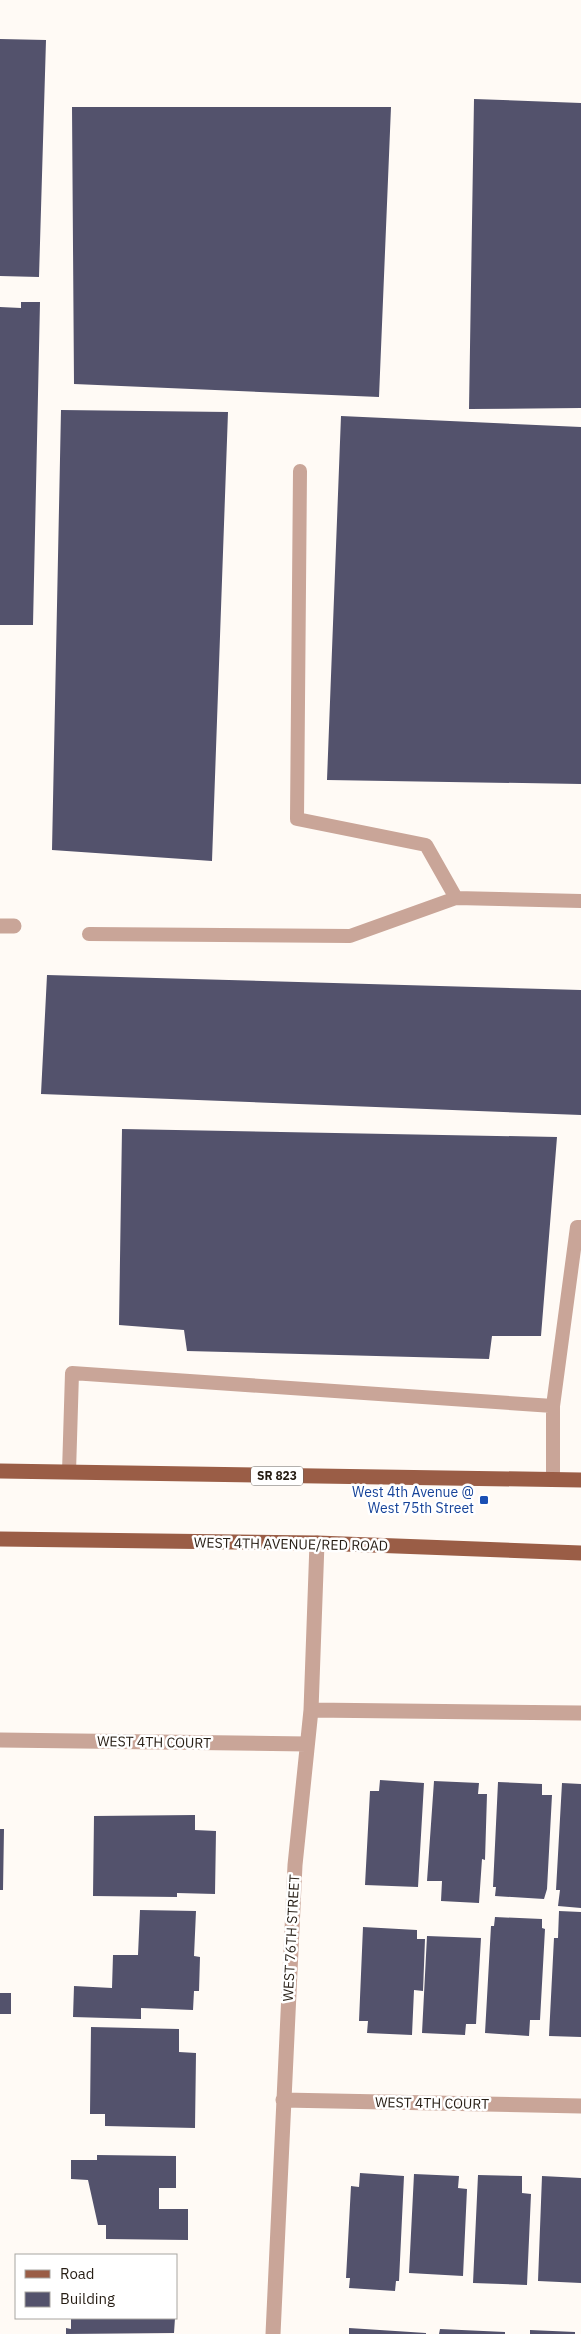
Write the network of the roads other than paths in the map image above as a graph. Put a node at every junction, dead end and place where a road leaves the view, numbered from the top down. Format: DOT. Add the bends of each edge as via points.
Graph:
graph roads {
  1 [pos="300,471"];
  2 [pos="456,898"];
  3 [pos="581,901"];
  4 [pos="90,934"];
  5 [pos="581,1227"];
  6 [pos="553,1406"];
  7 [pos="0,1471"];
  8 [pos="69,1472"];
  9 [pos="553,1479"];
  10 [pos="581,1480"];
  11 [pos="0,1539"];
  12 [pos="317,1543"];
  13 [pos="581,1553"];
  14 [pos="311,1710"];
  15 [pos="581,1713"];
  16 [pos="0,1740"];
  17 [pos="307,1744"];
  18 [pos="283,2100"];
  19 [pos="581,2106"];
  20 [pos="273,2334"];
  1 -- 2 [label="lane" via="297,819 426,845"];
  2 -- 3 [label="lane"];
  2 -- 4 [label="lane" via="350,936"];
  5 -- 6 [label="lane" via="577,1227"];
  6 -- 8 [label="lane" via="72,1374"];
  6 -- 9 [label="lane"];
  7 -- 8 [label="main road, SR 823"];
  8 -- 9 [label="main road, SR 823"];
  9 -- 10 [label="main road, SR 823"];
  11 -- 12 [label="main road, WEST 4TH AVENUE/RED ROAD"];
  12 -- 13 [label="main road, WEST 4TH AVENUE/RED ROAD"];
  12 -- 14 [label="street, WEST 76TH STREET"];
  14 -- 15 [label="street"];
  14 -- 17 [label="street, WEST 76TH STREET"];
  16 -- 17 [label="street, WEST 4TH COURT"];
  17 -- 18 [label="street, WEST 76TH STREET" via="295,1865"];
  18 -- 19 [label="street, WEST 4TH COURT"];
  18 -- 20 [label="street, WEST 76TH STREET"];
}
